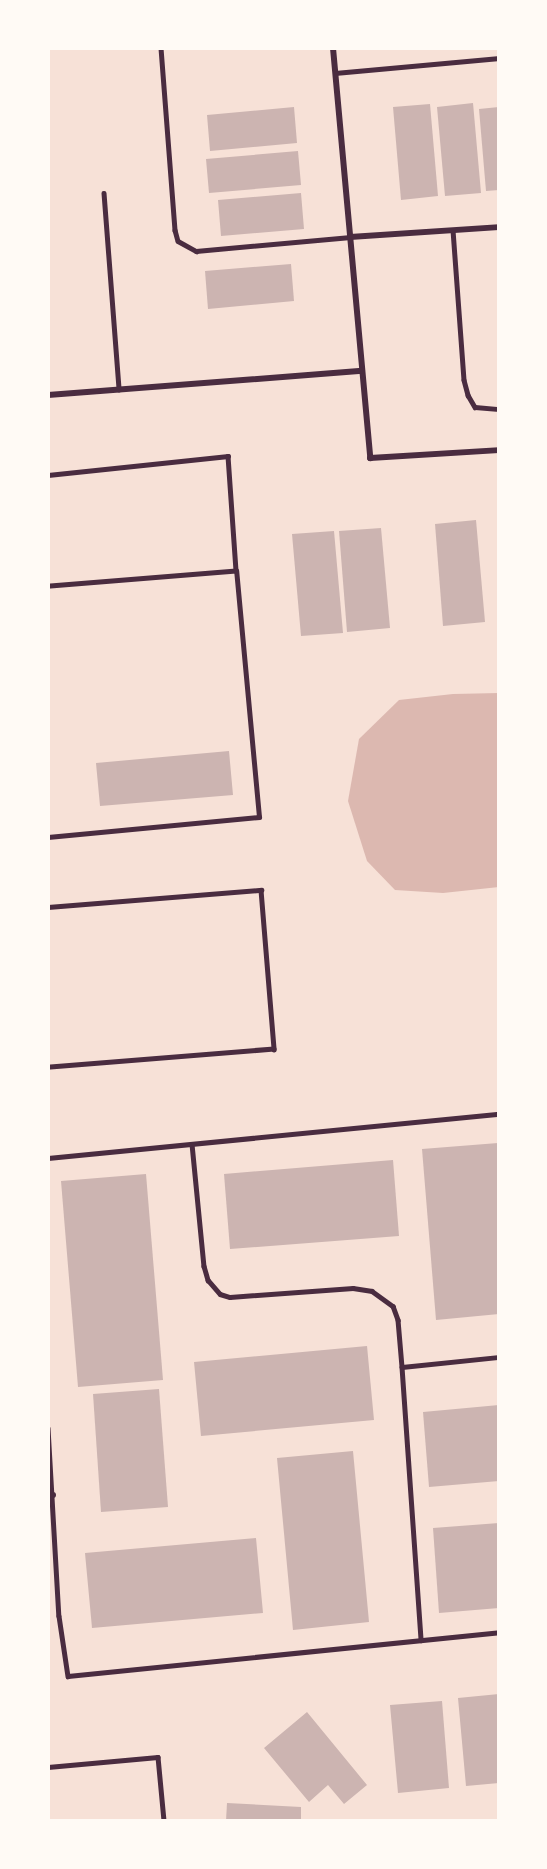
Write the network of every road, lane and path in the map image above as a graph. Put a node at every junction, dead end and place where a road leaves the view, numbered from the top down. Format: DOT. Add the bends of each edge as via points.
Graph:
graph roads {
  1 [pos="161,48"];
  2 [pos="333,48"];
  3 [pos="499,58"];
  4 [pos="335,73"];
  5 [pos="104,193"];
  6 [pos="499,227"];
  7 [pos="453,230"];
  8 [pos="350,237"];
  9 [pos="362,371"];
  10 [pos="119,389"];
  11 [pos="48,395"];
  12 [pos="499,409"];
  13 [pos="499,450"];
  14 [pos="48,475"];
  15 [pos="236,570"];
  16 [pos="48,586"];
  17 [pos="48,837"];
  18 [pos="48,907"];
  19 [pos="48,1067"];
  20 [pos="499,1114"];
  21 [pos="192,1144"];
  22 [pos="48,1158"];
  23 [pos="499,1357"];
  24 [pos="402,1366"];
  25 [pos="48,1428"];
  26 [pos="50,1495"];
  27 [pos="499,1632"];
  28 [pos="421,1640"];
  29 [pos="48,1767"];
  30 [pos="164,1821"];
  1 -- 8 [label="lane" via="178,241 196,251"];
  2 -- 4 [label="street"];
  3 -- 4 [label="lane"];
  4 -- 8 [label="street"];
  5 -- 10 [label="lane"];
  6 -- 7 [label="street"];
  7 -- 8 [label="street"];
  7 -- 12 [label="lane" via="464,380 475,407"];
  8 -- 9 [label="street"];
  9 -- 10 [label="street"];
  9 -- 13 [label="street" via="370,458"];
  10 -- 11 [label="street"];
  14 -- 15 [label="lane" via="228,456"];
  15 -- 16 [label="lane"];
  15 -- 17 [label="lane" via="259,817"];
  18 -- 19 [label="lane" via="261,890 274,1049"];
  20 -- 21 [label="lane"];
  21 -- 22 [label="lane"];
  21 -- 24 [label="lane" via="204,1266 214,1289 230,1297 353,1288 372,1291 393,1306"];
  23 -- 24 [label="lane"];
  24 -- 28 [label="lane"];
  25 -- 26 [label="lane"];
  26 -- 28 [label="lane" via="59,1616 68,1676"];
  27 -- 28 [label="lane"];
  29 -- 30 [label="lane" via="158,1757"];
}
